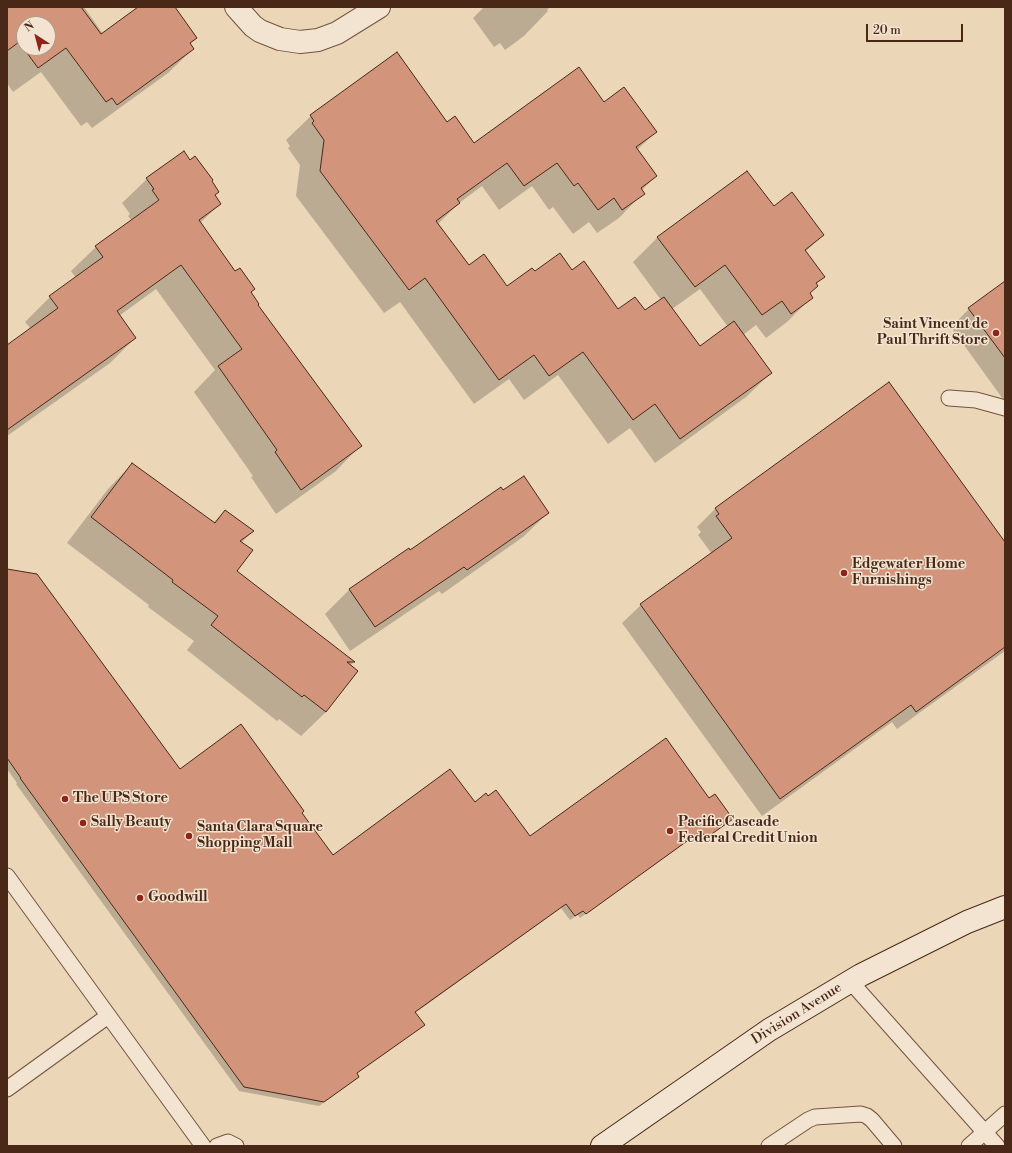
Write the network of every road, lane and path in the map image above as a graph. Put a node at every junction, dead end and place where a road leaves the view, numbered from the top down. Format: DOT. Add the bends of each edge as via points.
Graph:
graph roads {
  1 [pos="236,7"];
  2 [pos="379,7"];
  3 [pos="949,398"];
  4 [pos="1005,408"];
  5 [pos="7,876"];
  6 [pos="1005,907"];
  7 [pos="850,981"];
  8 [pos="108,1016"];
  9 [pos="7,1089"];
  10 [pos="1005,1114"];
  11 [pos="985,1132"];
  12 [pos="203,1146"];
  13 [pos="217,1146"];
  14 [pos="236,1146"];
  15 [pos="602,1146"];
  16 [pos="769,1146"];
  17 [pos="894,1146"];
  18 [pos="969,1146"];
  19 [pos="997,1146"];
  1 -- 2 [label="street" via="260,31 280,39 300,42 318,40 337,33"];
  3 -- 4 [label="lane" via="981,401"];
  5 -- 8 [label="lane"];
  6 -- 7 [label="street, Division Avenue" via="967,922"];
  7 -- 11 [label="lane"];
  7 -- 15 [label="street, Division Avenue" via="769,1030"];
  8 -- 9 [label="lane"];
  8 -- 12 [label="lane"];
  10 -- 11 [label="lane"];
  11 -- 18 [label="lane"];
  11 -- 19 [label="lane"];
  13 -- 14 [label="lane" via="228,1142"];
  16 -- 17 [label="lane" via="815,1117 861,1114 872,1120"];
}
